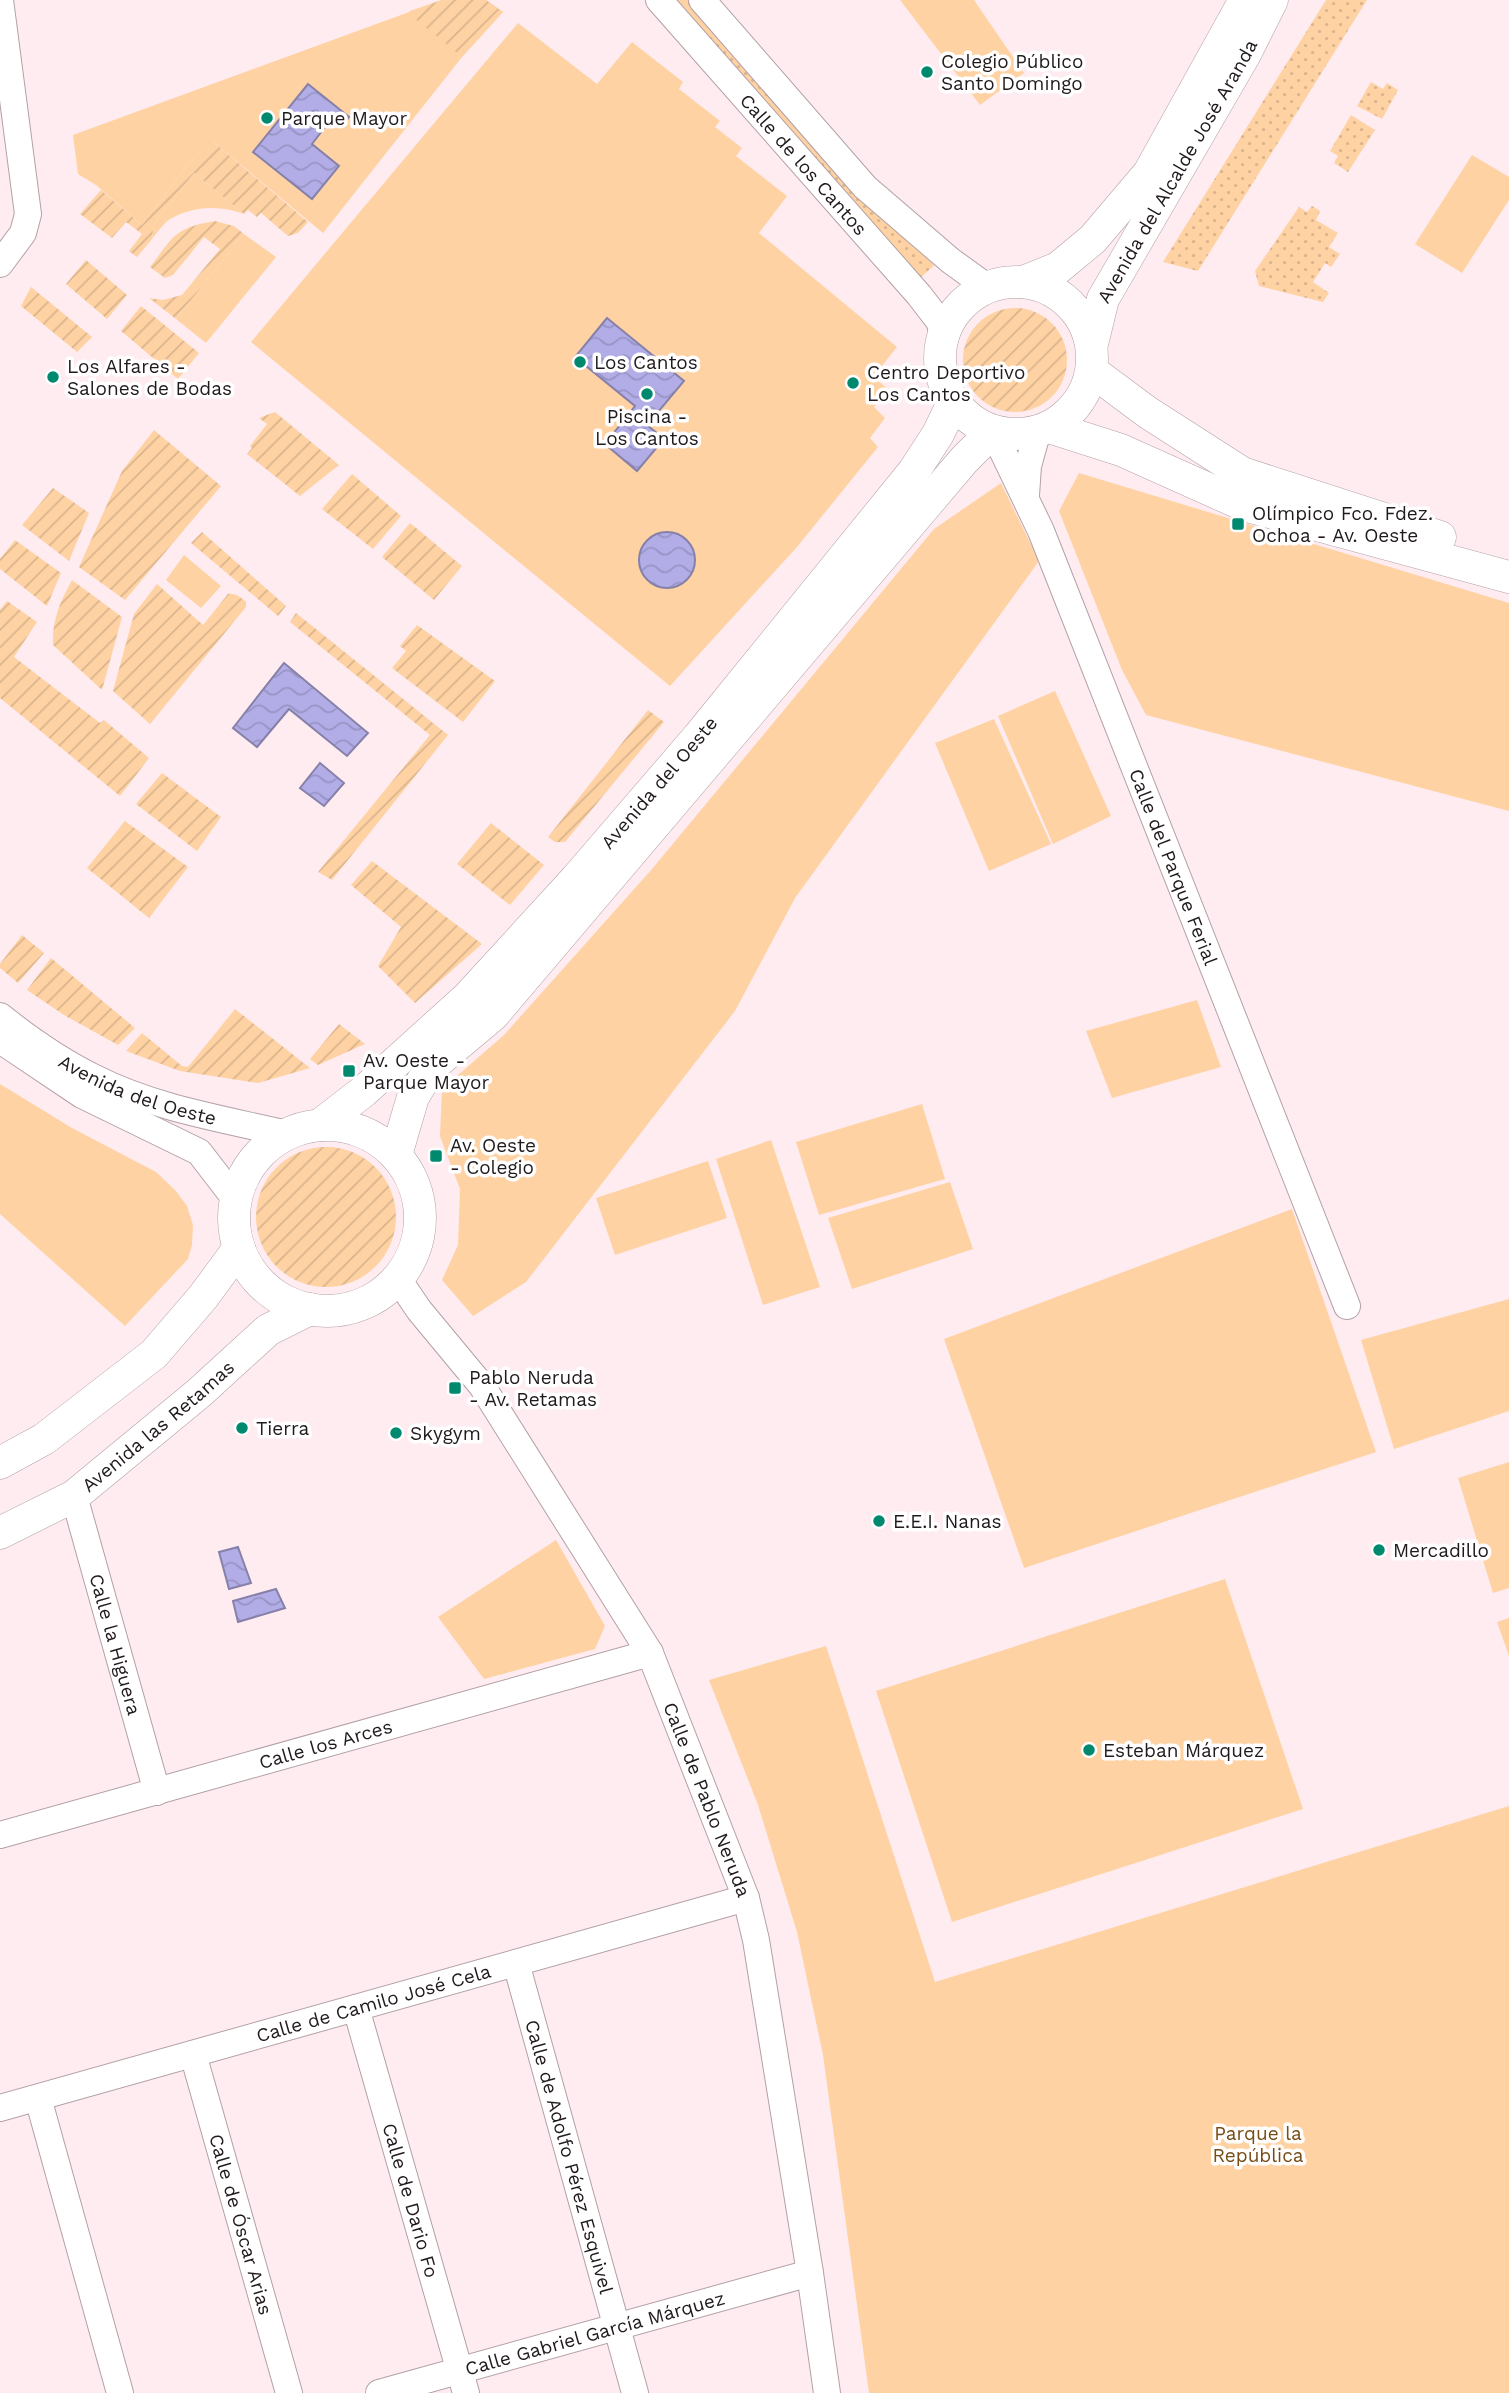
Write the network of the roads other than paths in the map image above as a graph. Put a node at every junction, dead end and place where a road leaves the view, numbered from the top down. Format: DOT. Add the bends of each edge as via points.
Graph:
graph roads {
  1 [pos="0,0"];
  2 [pos="659,0"];
  3 [pos="702,0"];
  4 [pos="1245,0"];
  5 [pos="1272,0"];
  6 [pos="6,94"];
  7 [pos="0,264"];
  8 [pos="1023,282"];
  9 [pos="987,287"];
  10 [pos="943,333"];
  11 [pos="1092,358"];
  12 [pos="953,402"];
  13 [pos="1044,429"];
  14 [pos="993,431"];
  15 [pos="1026,497"];
  16 [pos="1509,554"];
  17 [pos="1509,577"];
  18 [pos="0,1016"];
  19 [pos="0,1040"];
  20 [pos="320,1125"];
  21 [pos="287,1134"];
  22 [pos="396,1154"];
  23 [pos="236,1200"];
  24 [pos="239,1248"];
  25 [pos="398,1279"];
  26 [pos="1347,1306"];
  27 [pos="310,1309"];
  28 [pos="0,1463"];
  29 [pos="74,1496"];
  30 [pos="0,1533"];
  31 [pos="650,1653"];
  32 [pos="157,1792"];
  33 [pos="0,1835"];
  34 [pos="747,1898"];
  35 [pos="516,1963"];
  36 [pos="356,2008"];
  37 [pos="193,2054"];
  38 [pos="38,2098"];
  39 [pos="0,2108"];
  40 [pos="810,2273"];
  41 [pos="617,2327"];
  42 [pos="463,2382"];
  43 [pos="120,2393"];
  44 [pos="289,2393"];
  45 [pos="379,2393"];
  46 [pos="635,2393"];
  47 [pos="827,2393"];
  1 -- 6 [label="street"];
  2 -- 10 [label="street, Calle de los Cantos" via="919,295"];
  3 -- 9 [label="street, Calle de los Cantos" via="865,187"];
  4 -- 8 [label="street, Avenida del Alcalde José Aranda" via="1149,173 1093,239 1058,268"];
  5 -- 11 [label="street, Avenida del Alcalde José Aranda" via="1103,299"];
  6 -- 7 [label="street" via="29,214 23,233"];
  8 -- 9 [label="street"];
  8 -- 11 [label="street" via="1055,292 1079,314"];
  9 -- 10 [label="street" via="960,305"];
  10 -- 12 [label="street" via="942,381"];
  11 -- 13 [label="street" via="1084,394 1069,413"];
  11 -- 16 [label="street" via="1147,412 1242,473 1460,544"];
  12 -- 14 [label="street" via="971,420"];
  12 -- 20 [label="street, Avenida del Oeste" via="914,471 576,879 468,998"];
  13 -- 14 [label="street" via="1018,434"];
  13 -- 15 [label="street" via="1028,466"];
  13 -- 17 [label="street" via="1121,450 1244,505"];
  14 -- 15 [label="street, Calle del Parque Ferial"];
  14 -- 22 [label="street, Avenida del Oeste" via="493,1016 431,1067 413,1097"];
  15 -- 26 [label="street, Calle del Parque Ferial"];
  18 -- 21 [label="street, Avenida del Oeste" via="97,1080 174,1108"];
  19 -- 23 [label="street, Avenida del Oeste" via="82,1095 199,1152"];
  20 -- 21 [label="street"];
  20 -- 22 [label="street" via="348,1127 374,1137"];
  21 -- 23 [label="street" via="263,1150 245,1173"];
  22 -- 25 [label="street" via="410,1175 419,1202 420,1230 413,1256"];
  23 -- 24 [label="street"];
  24 -- 27 [label="street" via="266,1288 287,1302"];
  24 -- 28 [label="street" via="153,1354 44,1439"];
  25 -- 27 [label="street" via="373,1299 342,1310"];
  25 -- 31 [label="street, Calle de Pablo Neruda" via="482,1386"];
  27 -- 29 [label="street, Avenida las Retamas" via="268,1330"];
  29 -- 30 [label="street, Avenida las Retamas"];
  29 -- 32 [label="street, Calle la Higuera"];
  31 -- 32 [label="street, Calle los Arces"];
  31 -- 34 [label="street, Calle de Pablo Neruda"];
  32 -- 33 [label="street, Calle los Arces"];
  34 -- 35 [label="street, Calle de Camilo José Cela"];
  34 -- 40 [label="street, Calle de Pablo Neruda"];
  35 -- 36 [label="street, Calle de Camilo José Cela"];
  35 -- 41 [label="street, Calle de Adolfo Pérez Esquivel"];
  36 -- 37 [label="street, Calle de Camilo José Cela"];
  36 -- 42 [label="street, Calle de Dario Fo"];
  37 -- 38 [label="street, Calle de Camilo José Cela"];
  37 -- 44 [label="street, Calle de Óscar Arias"];
  38 -- 39 [label="street, Calle de Camilo José Cela"];
  38 -- 43 [label="street"];
  40 -- 41 [label="street, Calle Gabriel García Márquez"];
  40 -- 47 [label="street, Calle de Pablo Neruda"];
  41 -- 42 [label="street, Calle Gabriel García Márquez"];
  41 -- 46 [label="street, Calle de Adolfo Pérez Esquivel"];
  42 -- 45 [label="street, Calle Gabriel García Márquez"];
}
